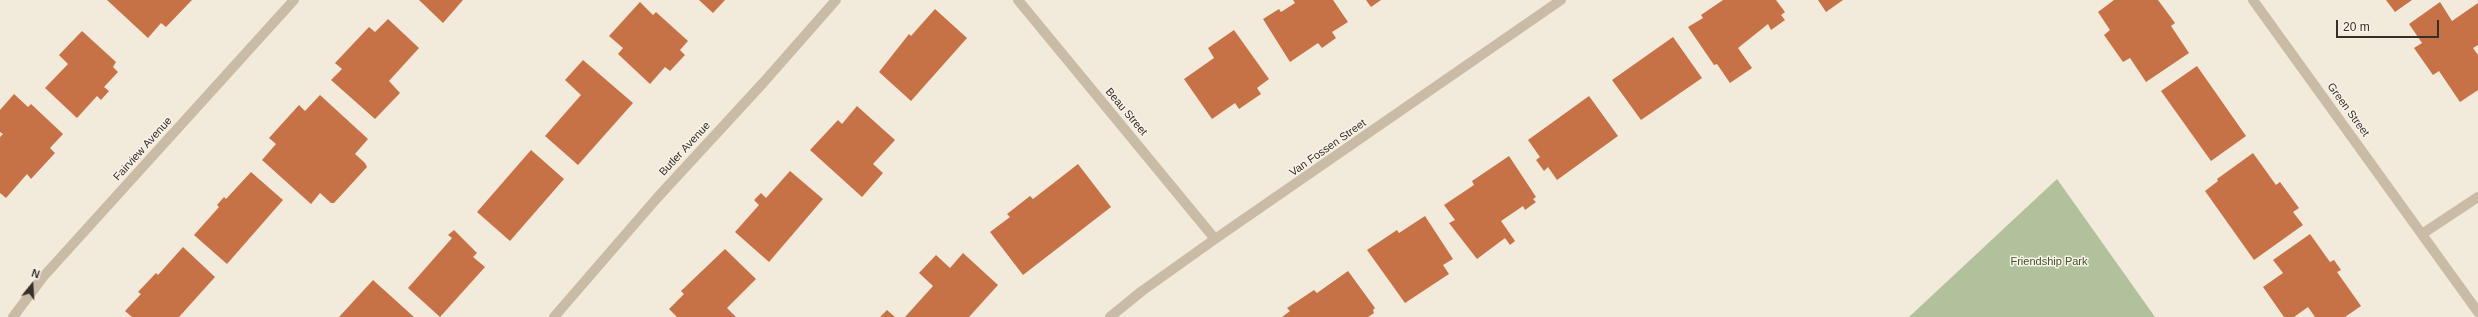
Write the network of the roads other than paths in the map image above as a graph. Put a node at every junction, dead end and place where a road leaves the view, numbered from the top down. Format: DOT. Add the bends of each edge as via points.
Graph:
graph roads {
  1 [pos="294,0"];
  2 [pos="836,0"];
  3 [pos="1018,0"];
  4 [pos="1561,0"];
  5 [pos="2253,0"];
  6 [pos="2478,197"];
  7 [pos="2422,234"];
  8 [pos="1215,239"];
  9 [pos="2478,312"];
  10 [pos="13,317"];
  11 [pos="554,317"];
  12 [pos="1110,317"];
  1 -- 10 [label="street, Fairview Avenue" via="43,277"];
  2 -- 11 [label="street, Butler Avenue" via="657,198"];
  3 -- 8 [label="street, Beau Street"];
  4 -- 8 [label="street, Van Fossen Street"];
  5 -- 7 [label="street, Green Street"];
  6 -- 7 [label="street"];
  7 -- 9 [label="street, Green Street"];
  8 -- 12 [label="street, Van Fossen Street"];
}
